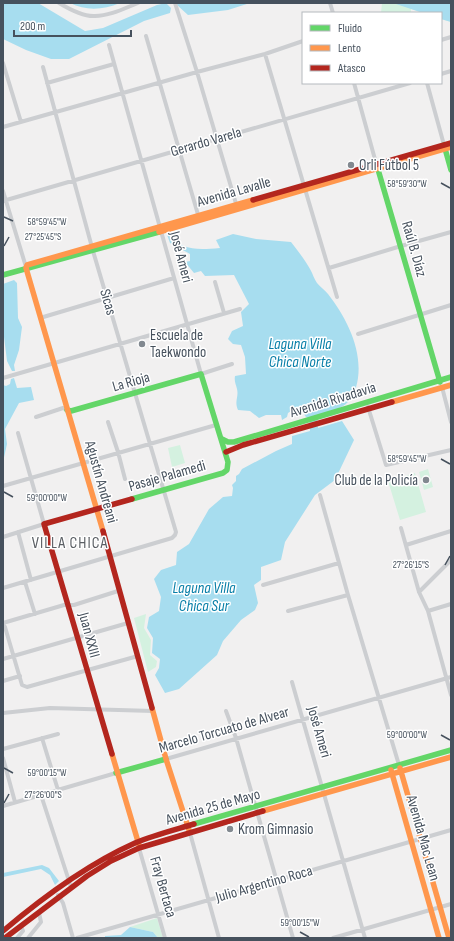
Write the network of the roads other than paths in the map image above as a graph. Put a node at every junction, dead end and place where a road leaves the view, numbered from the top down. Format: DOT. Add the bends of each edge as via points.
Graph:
graph roads {
  1 [pos="59,3"];
  2 [pos="138,3"];
  3 [pos="174,3"];
  4 [pos="146,36"];
  5 [pos="302,41"];
  6 [pos="109,45"];
  7 [pos="265,54"];
  8 [pos="3,63"];
  9 [pos="114,64"];
  10 [pos="43,67"];
  11 [pos="197,72"];
  12 [pos="160,82"];
  13 [pos="47,83"];
  14 [pos="354,84"];
  15 [pos="406,84"];
  16 [pos="427,84"];
  17 [pos="122,93"];
  18 [pos="358,97"];
  19 [pos="56,112"];
  20 [pos="285,119"];
  21 [pos="21,122"];
  22 [pos="3,127"];
  23 [pos="217,139"];
  24 [pos="451,143"];
  25 [pos="444,147"];
  26 [pos="451,147"];
  27 [pos="180,150"];
  28 [pos="141,161"];
  29 [pos="377,166"];
  30 [pos="451,170"];
  31 [pos="74,180"];
  32 [pos="305,187"];
  33 [pos="3,191"];
  34 [pos="4,201"];
  35 [pos="236,207"];
  36 [pos="199,218"];
  37 [pos="161,229"];
  38 [pos="451,232"];
  39 [pos="400,246"];
  40 [pos="93,249"];
  41 [pos="26,268"];
  42 [pos="328,268"];
  43 [pos="3,275"];
  44 [pos="174,278"];
  45 [pos="215,282"];
  46 [pos="337,297"];
  47 [pos="107,299"];
  48 [pos="451,305"];
  49 [pos="240,309"];
  50 [pos="224,313"];
  51 [pos="420,314"];
  52 [pos="40,318"];
  53 [pos="187,325"];
  54 [pos="358,334"];
  55 [pos="120,343"];
  56 [pos="54,364"];
  57 [pos="232,364"];
  58 [pos="201,374"];
  59 [pos="451,377"];
  60 [pos="3,378"];
  61 [pos="440,380"];
  62 [pos="451,385"];
  63 [pos="442,387"];
  64 [pos="135,394"];
  65 [pos="368,405"];
  66 [pos="67,410"];
  67 [pos="36,417"];
  68 [pos="108,422"];
  69 [pos="451,422"];
  70 [pos="306,424"];
  71 [pos="216,425"];
  72 [pos="18,434"];
  73 [pos="222,439"];
  74 [pos="150,444"];
  75 [pos="451,450"];
  76 [pos="118,452"];
  77 [pos="226,452"];
  78 [pos="83,463"];
  79 [pos="223,473"];
  80 [pos="31,478"];
  81 [pos="125,479"];
  82 [pos="3,486"];
  83 [pos="163,490"];
  84 [pos="320,495"];
  85 [pos="96,509"];
  86 [pos="44,524"];
  87 [pos="401,528"];
  88 [pos="451,531"];
  89 [pos="18,532"];
  90 [pos="3,537"];
  91 [pos="406,545"];
  92 [pos="110,556"];
  93 [pos="451,560"];
  94 [pos="339,563"];
  95 [pos="58,572"];
  96 [pos="31,580"];
  97 [pos="25,582"];
  98 [pos="263,585"];
  99 [pos="3,588"];
  100 [pos="118,591"];
  101 [pos="419,592"];
  102 [pos="348,595"];
  103 [pos="451,604"];
  104 [pos="69,605"];
  105 [pos="288,611"];
  106 [pos="428,611"];
  107 [pos="35,614"];
  108 [pos="128,623"];
  109 [pos="3,624"];
  110 [pos="78,638"];
  111 [pos="14,656"];
  112 [pos="138,656"];
  113 [pos="3,659"];
  114 [pos="87,670"];
  115 [pos="20,676"];
  116 [pos="451,677"];
  117 [pos="446,679"];
  118 [pos="3,681"];
  119 [pos="292,682"];
  120 [pos="451,695"];
  121 [pos="378,699"];
  122 [pos="98,709"];
  123 [pos="153,710"];
  124 [pos="226,711"];
  125 [pos="3,713"];
  126 [pos="303,720"];
  127 [pos="58,734"];
  128 [pos="42,738"];
  129 [pos="236,738"];
  130 [pos="3,749"];
  131 [pos="451,750"];
  132 [pos="451,757"];
  133 [pos="3,758"];
  134 [pos="166,758"];
  135 [pos="399,766"];
  136 [pos="391,770"];
  137 [pos="401,772"];
  138 [pos="116,773"];
  139 [pos="404,785"];
  140 [pos="396,787"];
  141 [pos="58,790"];
  142 [pos="323,791"];
  143 [pos="41,795"];
  144 [pos="408,797"];
  145 [pos="400,800"];
  146 [pos="15,802"];
  147 [pos="3,806"];
  148 [pos="256,810"];
  149 [pos="187,826"];
  150 [pos="451,830"];
  151 [pos="190,833"];
  152 [pos="420,839"];
  153 [pos="412,841"];
  154 [pos="138,845"];
  155 [pos="343,861"];
  156 [pos="276,880"];
  157 [pos="70,884"];
  158 [pos="58,894"];
  159 [pos="208,900"];
  160 [pos="451,904"];
  161 [pos="440,907"];
  162 [pos="431,910"];
  163 [pos="39,913"];
  164 [pos="158,914"];
  165 [pos="21,926"];
  166 [pos="363,929"];
  167 [pos="3,931"];
  168 [pos="5,938"];
  169 [pos="17,938"];
  170 [pos="28,938"];
  171 [pos="73,938"];
  172 [pos="77,938"];
  173 [pos="165,938"];
  174 [pos="219,938"];
  175 [pos="293,938"];
  176 [pos="333,938"];
  177 [pos="365,938"];
  178 [pos="439,938"];
  179 [pos="449,938"];
  1 -- 2 [label="street" via="86,15 95,16"];
  3 -- 11 [label="street"];
  4 -- 12 [label="street"];
  5 -- 7 [label="street"];
  6 -- 9 [label="street, José Ameri"];
  7 -- 11 [label="street"];
  7 -- 20 [label="street"];
  8 -- 21 [label="street"];
  9 -- 13 [label="street"];
  9 -- 17 [label="street, José Ameri"];
  10 -- 13 [label="street, Sicas"];
  11 -- 12 [label="street"];
  11 -- 23 [label="street"];
  12 -- 17 [label="street"];
  12 -- 27 [label="street"];
  13 -- 19 [label="street, Sicas"];
  14 -- 18 [label="street, Raúl B. Díaz"];
  15 -- 18 [label="street, Gerardo Varela"];
  16 -- 25 [label="street"];
  17 -- 19 [label="street"];
  17 -- 28 [label="street, José Ameri"];
  18 -- 20 [label="street, Gerardo Varela"];
  18 -- 29 [label="street, Raúl B. Díaz"];
  19 -- 21 [label="street"];
  19 -- 31 [label="street, Sicas"];
  20 -- 23 [label="street, Gerardo Varela"];
  20 -- 32 [label="street"];
  21 -- 22 [label="street"];
  23 -- 27 [label="street, Gerardo Varela"];
  23 -- 35 [label="street"];
  24 -- 25 [label="street, Avenida Lavalle"];
  25 -- 26 [label="street, Avenida Lavalle"];
  25 -- 29 [label="street, Avenida Lavalle"];
  25 -- 30 [label="street"];
  27 -- 28 [label="street, Gerardo Varela"];
  27 -- 36 [label="street"];
  28 -- 31 [label="street, Gerardo Varela"];
  28 -- 37 [label="street, José Ameri"];
  29 -- 32 [label="street, Avenida Lavalle"];
  29 -- 39 [label="street, Raúl B. Díaz"];
  31 -- 34 [label="street, Gerardo Varela"];
  31 -- 40 [label="street, Sicas"];
  32 -- 35 [label="street, Avenida Lavalle"];
  32 -- 42 [label="street"];
  33 -- 34 [label="street, Agustín Andreani"];
  34 -- 41 [label="street, Agustín Andreani"];
  35 -- 36 [label="street, Avenida Lavalle"];
  36 -- 37 [label="street, Avenida Lavalle"];
  37 -- 40 [label="street, Avenida Lavalle"];
  37 -- 44 [label="street, José Ameri"];
  38 -- 39 [label="street"];
  39 -- 42 [label="street"];
  39 -- 51 [label="street, Raúl B. Díaz"];
  40 -- 41 [label="street, Avenida Lavalle" via="27,265"];
  40 -- 47 [label="street, Sicas"];
  41 -- 43 [label="street, Avenida Lavalle"];
  41 -- 52 [label="street, Agustín Andreani"];
  42 -- 46 [label="street"];
  44 -- 47 [label="street"];
  44 -- 53 [label="street, José Ameri"];
  45 -- 50 [label="street"];
  47 -- 52 [label="street"];
  47 -- 55 [label="street, Sicas"];
  48 -- 51 [label="street"];
  49 -- 50 [label="street"];
  50 -- 53 [label="street"];
  51 -- 54 [label="street"];
  51 -- 61 [label="street, Raúl B. Díaz"];
  52 -- 56 [label="street, Agustín Andreani"];
  53 -- 55 [label="street"];
  53 -- 58 [label="street, José Ameri"];
  55 -- 56 [label="street"];
  55 -- 64 [label="street, Sicas"];
  56 -- 60 [label="street"];
  56 -- 66 [label="street, Agustín Andreani"];
  57 -- 58 [label="street, La Rioja"];
  58 -- 64 [label="street, La Rioja"];
  58 -- 71 [label="street, José Ameri"];
  59 -- 61 [label="street, Avenida Rivadavia"];
  61 -- 63 [label="street, Raúl B. Díaz"];
  61 -- 65 [label="street, Avenida Rivadavia"];
  62 -- 63 [label="street, Avenida Rivadavia"];
  63 -- 65 [label="street, Avenida Rivadavia"];
  63 -- 69 [label="street, Raúl B. Díaz"];
  64 -- 66 [label="street, La Rioja"];
  64 -- 74 [label="street, Sicas"];
  65 -- 70 [label="street, Avenida Rivadavia"];
  65 -- 75 [label="street" via="386,465"];
  66 -- 67 [label="street, La Rioja" via="63,408"];
  66 -- 78 [label="street, Agustín Andreani"];
  68 -- 76 [label="street"];
  70 -- 73 [label="street, Avenida Rivadavia" via="234,442"];
  70 -- 77 [label="street, Avenida Rivadavia"];
  71 -- 73 [label="street, José Ameri"];
  71 -- 74 [label="street"];
  72 -- 80 [label="street, Juan XXIII"];
  73 -- 77 [label="street, José Ameri"];
  74 -- 76 [label="street"];
  74 -- 83 [label="street, Sicas"];
  76 -- 78 [label="street"];
  76 -- 81 [label="street"];
  77 -- 79 [label="street, José Ameri" via="228,466"];
  78 -- 80 [label="street"];
  78 -- 85 [label="street, Agustín Andreani"];
  79 -- 83 [label="street, Pasaje Palamedi"];
  80 -- 82 [label="street"];
  80 -- 86 [label="street, Juan XXIII"];
  83 -- 85 [label="street, Pasaje Palamedi"];
  83 -- 92 [label="street, Sicas" via="175,535"];
  84 -- 94 [label="street"];
  85 -- 86 [label="street, Pasaje Palamedi"];
  85 -- 92 [label="street, Agustín Andreani"];
  86 -- 89 [label="street, Pasaje Palamedi"];
  86 -- 95 [label="street, Juan XXIII"];
  87 -- 91 [label="street"];
  88 -- 91 [label="street"];
  89 -- 90 [label="street, Pasaje Palamedi"];
  89 -- 96 [label="street"];
  91 -- 101 [label="street"];
  92 -- 95 [label="street"];
  92 -- 100 [label="street, Agustín Andreani"];
  93 -- 101 [label="street"];
  94 -- 98 [label="street"];
  94 -- 102 [label="street"];
  95 -- 96 [label="street"];
  95 -- 104 [label="street, Juan XXIII"];
  96 -- 97 [label="street"];
  97 -- 99 [label="street"];
  97 -- 107 [label="street"];
  100 -- 104 [label="street"];
  100 -- 108 [label="street, Agustín Andreani"];
  101 -- 106 [label="street"];
  102 -- 105 [label="street"];
  102 -- 121 [label="street"];
  103 -- 106 [label="street"];
  104 -- 107 [label="street"];
  104 -- 110 [label="street, Juan XXIII"];
  106 -- 117 [label="street"];
  107 -- 109 [label="street"];
  108 -- 110 [label="street"];
  108 -- 112 [label="street, Agustín Andreani"];
  109 -- 111 [label="street"];
  110 -- 111 [label="street"];
  110 -- 114 [label="street, Juan XXIII"];
  111 -- 113 [label="street"];
  111 -- 115 [label="street"];
  112 -- 114 [label="street"];
  112 -- 123 [label="street, Agustín Andreani"];
  114 -- 115 [label="street" via="27,687 22,685"];
  114 -- 122 [label="street, Juan XXIII"];
  115 -- 118 [label="street"];
  116 -- 117 [label="street, Marcelo Torcuato de Alvear"];
  117 -- 120 [label="street"];
  117 -- 121 [label="street, Marcelo Torcuato de Alvear"];
  119 -- 126 [label="street, José Ameri"];
  121 -- 126 [label="street, Marcelo Torcuato de Alvear"];
  121 -- 135 [label="street"];
  122 -- 123 [label="street"];
  122 -- 125 [label="street" via="50,708"];
  122 -- 138 [label="street, Juan XXIII"];
  123 -- 134 [label="street, Agustín Andreani"];
  124 -- 129 [label="street"];
  126 -- 129 [label="street, Marcelo Torcuato de Alvear"];
  126 -- 142 [label="street, José Ameri"];
  127 -- 128 [label="street"];
  128 -- 130 [label="street"];
  128 -- 141 [label="street"];
  129 -- 134 [label="street, Marcelo Torcuato de Alvear"];
  129 -- 148 [label="street"];
  131 -- 135 [label="street, Avenida 25 de Mayo"];
  132 -- 137 [label="street, Avenida 25 de Mayo"];
  133 -- 146 [label="street"];
  134 -- 138 [label="street, Marcelo Torcuato de Alvear"];
  134 -- 149 [label="street, Agustín Andreani"];
  135 -- 136 [label="street, Avenida 25 de Mayo"];
  135 -- 137 [label="street, Avenida Mac Lean"];
  136 -- 137 [label="street, Avenida 25 de Mayo"];
  136 -- 140 [label="street, Avenida Mac Lean"];
  136 -- 142 [label="street, Avenida 25 de Mayo"];
  137 -- 139 [label="street, Avenida Mac Lean"];
  138 -- 141 [label="street, Marcelo Torcuato de Alvear"];
  138 -- 154 [label="street, Juan XXIII"];
  139 -- 140 [label="street"];
  139 -- 144 [label="street, Avenida Mac Lean"];
  140 -- 145 [label="street, Avenida Mac Lean"];
  141 -- 143 [label="street, Marcelo Torcuato de Alvear"];
  142 -- 148 [label="street, Avenida 25 de Mayo"];
  142 -- 155 [label="street, José Ameri"];
  143 -- 146 [label="street, Marcelo Torcuato de Alvear"];
  143 -- 157 [label="street"];
  144 -- 145 [label="street"];
  144 -- 152 [label="street, Avenida Mac Lean"];
  145 -- 153 [label="street, Avenida Mac Lean"];
  146 -- 147 [label="street, Marcelo Torcuato de Alvear"];
  148 -- 149 [label="street, Avenida 25 de Mayo"];
  148 -- 151 [label="street, Avenida 25 de Mayo"];
  148 -- 156 [label="street"];
  149 -- 151 [label="street, Agustín Andreani"];
  149 -- 154 [label="street, Avenida 25 de Mayo"];
  150 -- 152 [label="street, Julio Argentino Roca"];
  151 -- 154 [label="street, Avenida 25 de Mayo"];
  151 -- 159 [label="street"];
  152 -- 153 [label="street, Julio Argentino Roca"];
  152 -- 161 [label="street, Avenida Mac Lean"];
  153 -- 155 [label="street, Julio Argentino Roca"];
  153 -- 162 [label="street, Avenida Mac Lean"];
  154 -- 157 [label="street, Avenida 25 de Mayo"];
  154 -- 164 [label="street, Fray Bertaca"];
  155 -- 156 [label="street, Julio Argentino Roca"];
  155 -- 166 [label="street, José Ameri"];
  156 -- 159 [label="street, Julio Argentino Roca"];
  156 -- 175 [label="street"];
  157 -- 158 [label="street, Avenida 25 de Mayo"];
  158 -- 163 [label="street, Avenida 25 de Mayo"];
  158 -- 167 [label="street, Avenida 25 de Mayo"];
  158 -- 171 [label="street" via="64,903"];
  159 -- 164 [label="street, Julio Argentino Roca"];
  159 -- 174 [label="street"];
  160 -- 161 [label="street"];
  161 -- 162 [label="street"];
  161 -- 179 [label="street, Avenida Mac Lean"];
  162 -- 166 [label="street"];
  162 -- 178 [label="street, Avenida Mac Lean"];
  163 -- 165 [label="street, Avenida 25 de Mayo"];
  163 -- 170 [label="street" via="41,922"];
  164 -- 172 [label="street, Julio Argentino Roca"];
  164 -- 173 [label="street, Fray Bertaca"];
  165 -- 168 [label="street, Avenida 25 de Mayo"];
  165 -- 169 [label="street" via="23,931"];
  166 -- 176 [label="street"];
  166 -- 177 [label="street, José Ameri"];
}
